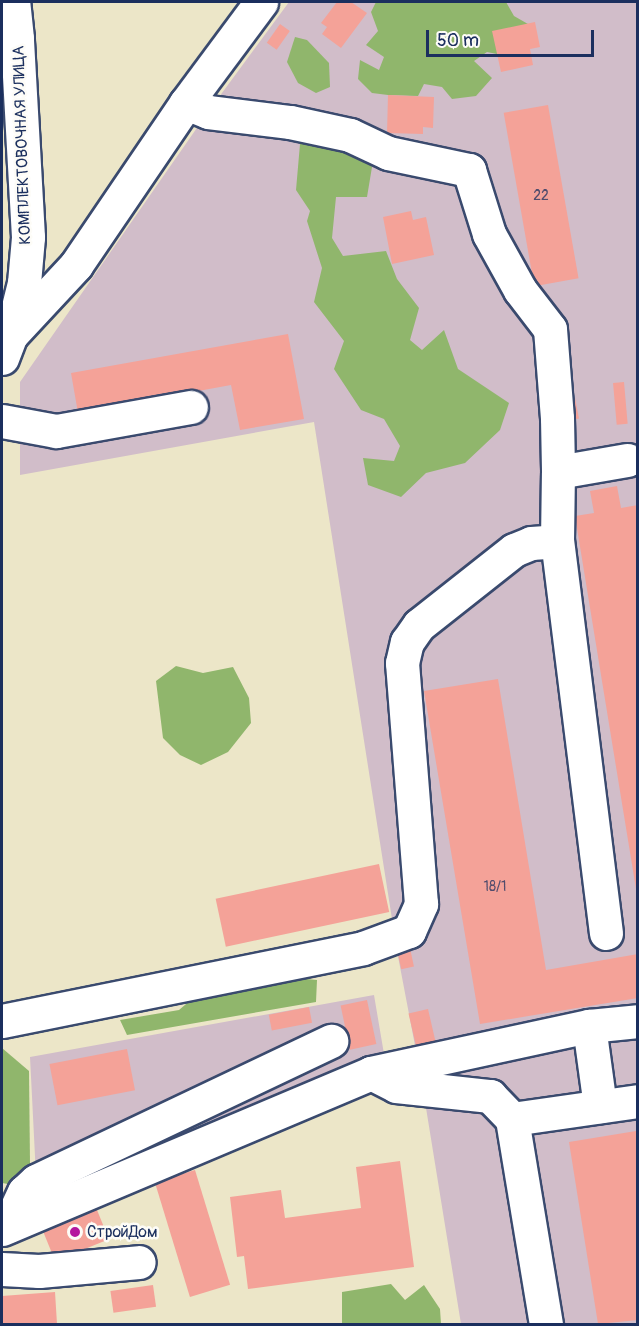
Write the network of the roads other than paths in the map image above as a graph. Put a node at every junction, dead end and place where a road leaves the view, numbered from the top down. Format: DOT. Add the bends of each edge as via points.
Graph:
graph roads {
  1 [pos="13,2"];
  2 [pos="261,2"];
  3 [pos="186,103"];
  4 [pos="6,347"];
  5 [pos="191,407"];
  6 [pos="2,421"];
  7 [pos="627,460"];
  8 [pos="558,472"];
  9 [pos="557,541"];
  10 [pos="606,933"];
  11 [pos="2,1021"];
  12 [pos="638,1021"];
  13 [pos="589,1026"];
  14 [pos="331,1041"];
  15 [pos="371,1073"];
  16 [pos="638,1101"];
  17 [pos="600,1106"];
  18 [pos="512,1119"];
  19 [pos="5,1228"];
  20 [pos="139,1262"];
  21 [pos="2,1269"];
  22 [pos="546,1324"];
  1 -- 4 [label="street, КОМПЛЕКТОВОЧНАЯ УЛИЦА" via="28,237 24,283"];
  2 -- 3 [label="street"];
  3 -- 4 [label="street" via="76,265"];
  3 -- 8 [label="street" via="208,112 290,122 350,135 388,153 469,170 489,234 520,290 549,329"];
  5 -- 6 [label="street" via="56,431"];
  7 -- 8 [label="street"];
  8 -- 9 [label="street"];
  9 -- 10 [label="street"];
  9 -- 11 [label="street" via="531,543 514,550 419,625 406,642 402,663 421,904 409,931 363,948"];
  12 -- 13 [label="street"];
  13 -- 15 [label="street"];
  13 -- 17 [label="street"];
  14 -- 19 [label="street" via="36,1181 24,1192"];
  15 -- 18 [label="street" via="396,1086 490,1096"];
  15 -- 19 [label="street"];
  16 -- 17 [label="street"];
  17 -- 18 [label="street"];
  18 -- 22 [label="street"];
  20 -- 21 [label="street" via="39,1271"];
}
